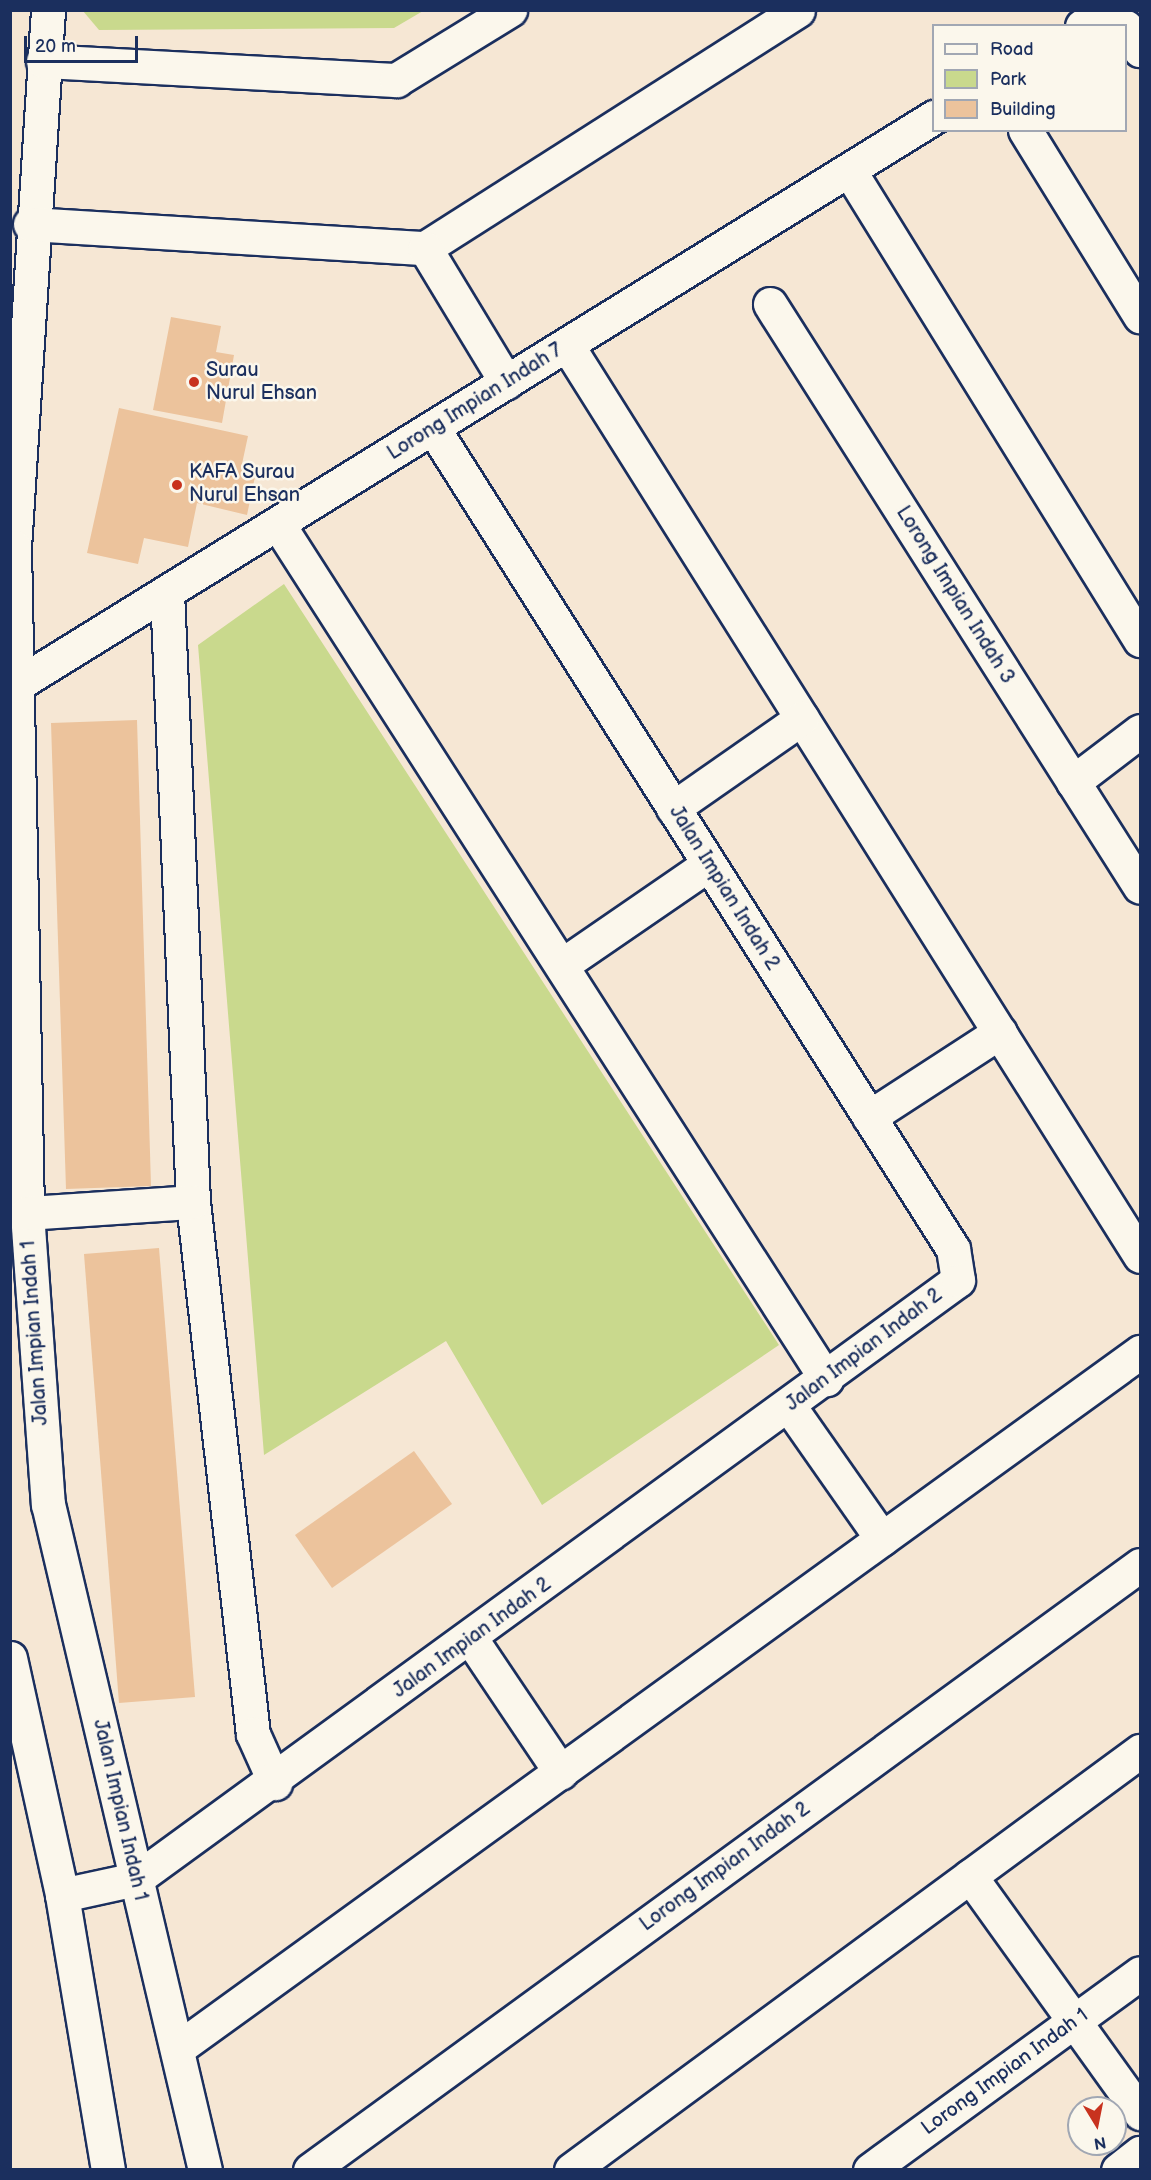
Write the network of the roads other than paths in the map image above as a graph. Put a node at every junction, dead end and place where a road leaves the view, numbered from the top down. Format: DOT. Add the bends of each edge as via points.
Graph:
graph roads {
  1 [pos="48,10"];
  2 [pos="510,10"];
  3 [pos="798,10"];
  4 [pos="1107,10"];
  5 [pos="1115,10"];
  6 [pos="1085,24"];
  7 [pos="1124,24"];
  8 [pos="1127,29"];
  9 [pos="1140,50"];
  10 [pos="43,61"];
  11 [pos="932,118"];
  12 [pos="1026,132"];
  13 [pos="849,170"];
  14 [pos="30,224"];
  15 [pos="425,248"];
  16 [pos="770,304"];
  17 [pos="1140,316"];
  18 [pos="567,345"];
  19 [pos="506,382"];
  20 [pos="433,428"];
  21 [pos="278,524"];
  22 [pos="167,592"];
  23 [pos="1140,640"];
  24 [pos="16,686"];
  25 [pos="802,718"];
  26 [pos="1140,731"];
  27 [pos="1073,782"];
  28 [pos="673,808"];
  29 [pos="709,864"];
  30 [pos="1140,887"];
  31 [pos="562,965"];
  32 [pos="1000,1032"];
  33 [pos="869,1117"];
  34 [pos="193,1202"];
  35 [pos="27,1213"];
  36 [pos="1140,1256"];
  37 [pos="1140,1352"];
  38 [pos="826,1379"];
  39 [pos="789,1406"];
  40 [pos="882,1539"];
  41 [pos="1140,1565"];
  42 [pos="471,1639"];
  43 [pos="10,1658"];
  44 [pos="1140,1751"];
  45 [pos="561,1773"];
  46 [pos="275,1783"];
  47 [pos="970,1876"];
  48 [pos="136,1880"];
  49 [pos="62,1895"];
  50 [pos="1140,1973"];
  51 [pos="1075,2021"];
  52 [pos="177,2049"];
  53 [pos="1140,2114"];
  54 [pos="1140,2153"];
  55 [pos="108,2169"];
  56 [pos="205,2169"];
  57 [pos="310,2169"];
  58 [pos="571,2169"];
  59 [pos="870,2169"];
  60 [pos="1118,2169"];
  1 -- 10 [label="street, Jalan Impian Indah 1"];
  2 -- 10 [label="street" via="396,80"];
  3 -- 15 [label="street"];
  4 -- 6 [label="street"];
  5 -- 7 [label="street"];
  8 -- 9 [label="street"];
  10 -- 14 [label="street, Jalan Impian Indah 1"];
  11 -- 13 [label="street, Lorong Impian Indah 7"];
  12 -- 17 [label="street"];
  13 -- 18 [label="street, Lorong Impian Indah 7"];
  13 -- 23 [label="street"];
  14 -- 15 [label="street"];
  14 -- 24 [label="street, Jalan Impian Indah 1" via="14,547"];
  15 -- 19 [label="street"];
  16 -- 27 [label="street, Lorong Impian Indah 3"];
  18 -- 19 [label="street, Lorong Impian Indah 7"];
  18 -- 25 [label="street"];
  19 -- 20 [label="street, Lorong Impian Indah 7"];
  20 -- 21 [label="street, Lorong Impian Indah 7"];
  20 -- 28 [label="street, Jalan Impian Indah 2"];
  21 -- 22 [label="street, Lorong Impian Indah 7"];
  21 -- 31 [label="street"];
  22 -- 24 [label="street, Lorong Impian Indah 7"];
  22 -- 34 [label="street"];
  24 -- 35 [label="street, Jalan Impian Indah 1"];
  25 -- 28 [label="street"];
  25 -- 32 [label="street"];
  26 -- 27 [label="street"];
  27 -- 30 [label="street, Lorong Impian Indah 3"];
  28 -- 29 [label="street, Jalan Impian Indah 2"];
  29 -- 31 [label="street"];
  29 -- 33 [label="street, Jalan Impian Indah 2"];
  31 -- 38 [label="street"];
  32 -- 33 [label="street"];
  32 -- 36 [label="street"];
  33 -- 38 [label="street, Jalan Impian Indah 2" via="952,1249 958,1280"];
  34 -- 35 [label="street"];
  34 -- 46 [label="street" via="253,1734"];
  35 -- 48 [label="street, Jalan Impian Indah 1" via="48,1504"];
  37 -- 40 [label="street"];
  38 -- 39 [label="street, Jalan Impian Indah 2"];
  39 -- 40 [label="street"];
  39 -- 42 [label="street, Jalan Impian Indah 2"];
  40 -- 45 [label="street"];
  41 -- 57 [label="street, Lorong Impian Indah 2"];
  42 -- 45 [label="street"];
  42 -- 46 [label="street, Jalan Impian Indah 2"];
  43 -- 49 [label="street"];
  44 -- 47 [label="street"];
  45 -- 52 [label="street"];
  46 -- 48 [label="street, Jalan Impian Indah 2"];
  47 -- 51 [label="street"];
  47 -- 58 [label="street"];
  48 -- 49 [label="street, Jalan Impian Indah 2"];
  48 -- 52 [label="street, Jalan Impian Indah 1"];
  49 -- 55 [label="street"];
  50 -- 51 [label="street, Lorong Impian Indah 1"];
  51 -- 53 [label="street"];
  51 -- 59 [label="street, Lorong Impian Indah 1"];
  52 -- 56 [label="street, Jalan Impian Indah 1"];
  54 -- 60 [label="street"];
}
